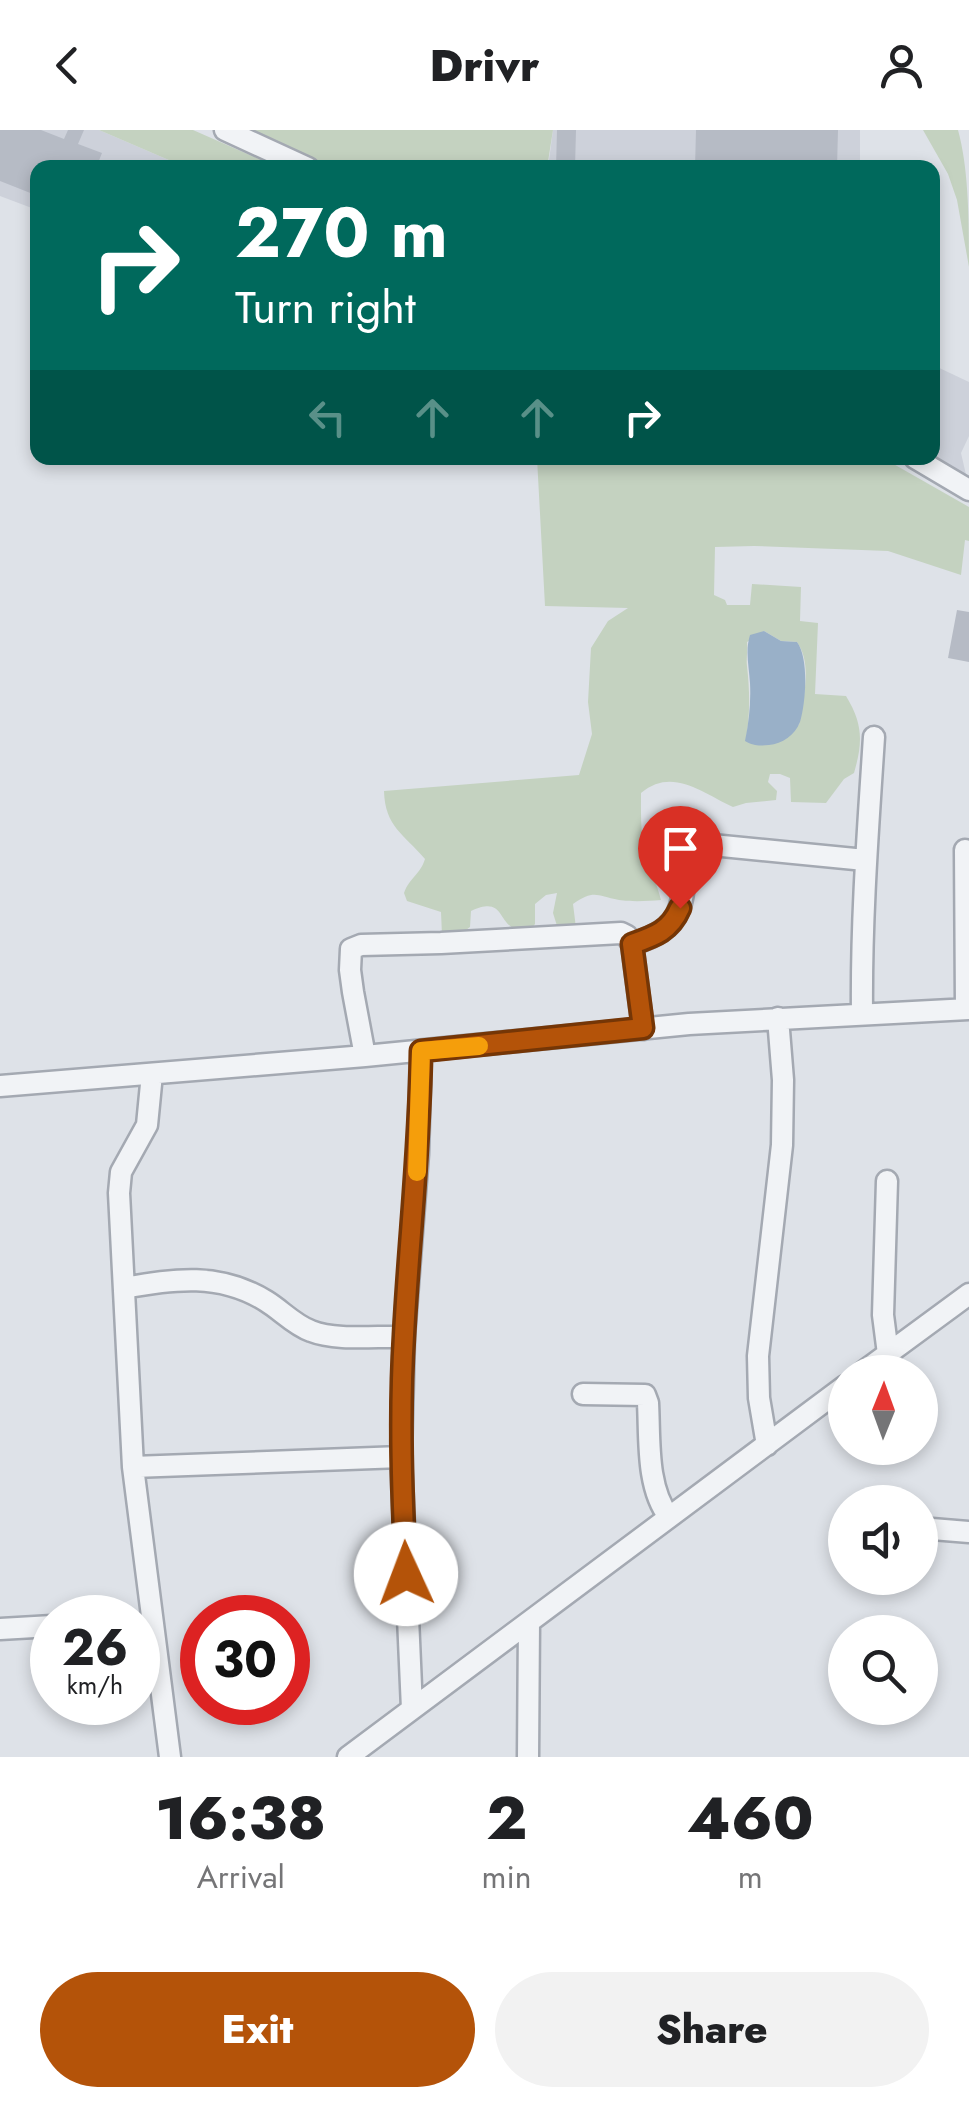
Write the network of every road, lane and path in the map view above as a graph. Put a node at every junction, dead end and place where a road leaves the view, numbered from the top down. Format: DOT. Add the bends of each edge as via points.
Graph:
graph roads {
  1 [pos="225,130"];
  2 [pos="276,160"];
  3 [pos="927,465"];
  4 [pos="966,488"];
  5 [pos="874,737"];
  6 [pos="965,850"];
  7 [pos="865,860"];
  8 [pos="632,944"];
  9 [pos="968,1009"];
  10 [pos="862,1013"];
  11 [pos="778,1018"];
  12 [pos="643,1028"];
  13 [pos="421,1051"];
  14 [pos="364,1056"];
  15 [pos="152,1074"];
  16 [pos="0,1086"];
  17 [pos="886,1181"];
  18 [pos="124,1288"];
  19 [pos="969,1294"];
  20 [pos="404,1337"];
  21 [pos="888,1354"];
  22 [pos="583,1394"];
  23 [pos="828,1399"];
  24 [pos="766,1445"];
  25 [pos="402,1457"];
  26 [pos="133,1468"];
  27 [pos="669,1517"];
  28 [pos="938,1529"];
  29 [pos="969,1532"];
  30 [pos="143,1595"];
  31 [pos="529,1622"];
  32 [pos="30,1627"];
  33 [pos="0,1629"];
  34 [pos="160,1703"];
  35 [pos="412,1709"];
  36 [pos="170,1757"];
  37 [pos="348,1757"];
  38 [pos="528,1757"];
  1 -- 2 [label="street"];
  3 -- 4 [label="street"];
  5 -- 7 [label="street"];
  6 -- 9 [label="street"];
  7 -- 8 [label="street" via="692,845 673,922"];
  7 -- 10 [label="street"];
  8 -- 12 [label="street"];
  8 -- 14 [label="street" via="610,933 354,946 350,970"];
  9 -- 10 [label="street"];
  10 -- 11 [label="street"];
  11 -- 12 [label="street"];
  11 -- 24 [label="street" via="782,1145 758,1356"];
  12 -- 13 [label="street"];
  13 -- 14 [label="street"];
  13 -- 20 [label="street"];
  14 -- 15 [label="street"];
  15 -- 16 [label="street"];
  15 -- 18 [label="street" via="147,1125 121,1172"];
  17 -- 21 [label="street"];
  18 -- 20 [label="street" via="213,1280 266,1300 312,1332"];
  18 -- 26 [label="street"];
  19 -- 21 [label="street"];
  20 -- 25 [label="street"];
  22 -- 27 [label="street" via="645,1395 654,1478"];
  23 -- 24 [label="street"];
  24 -- 27 [label="street"];
  25 -- 26 [label="street"];
  25 -- 35 [label="street"];
  26 -- 30 [label="street"];
  27 -- 31 [label="street"];
  28 -- 29 [label="street"];
  31 -- 35 [label="street"];
  31 -- 38 [label="street"];
  32 -- 33 [label="street"];
  34 -- 36 [label="street"];
  35 -- 37 [label="street"];
}
